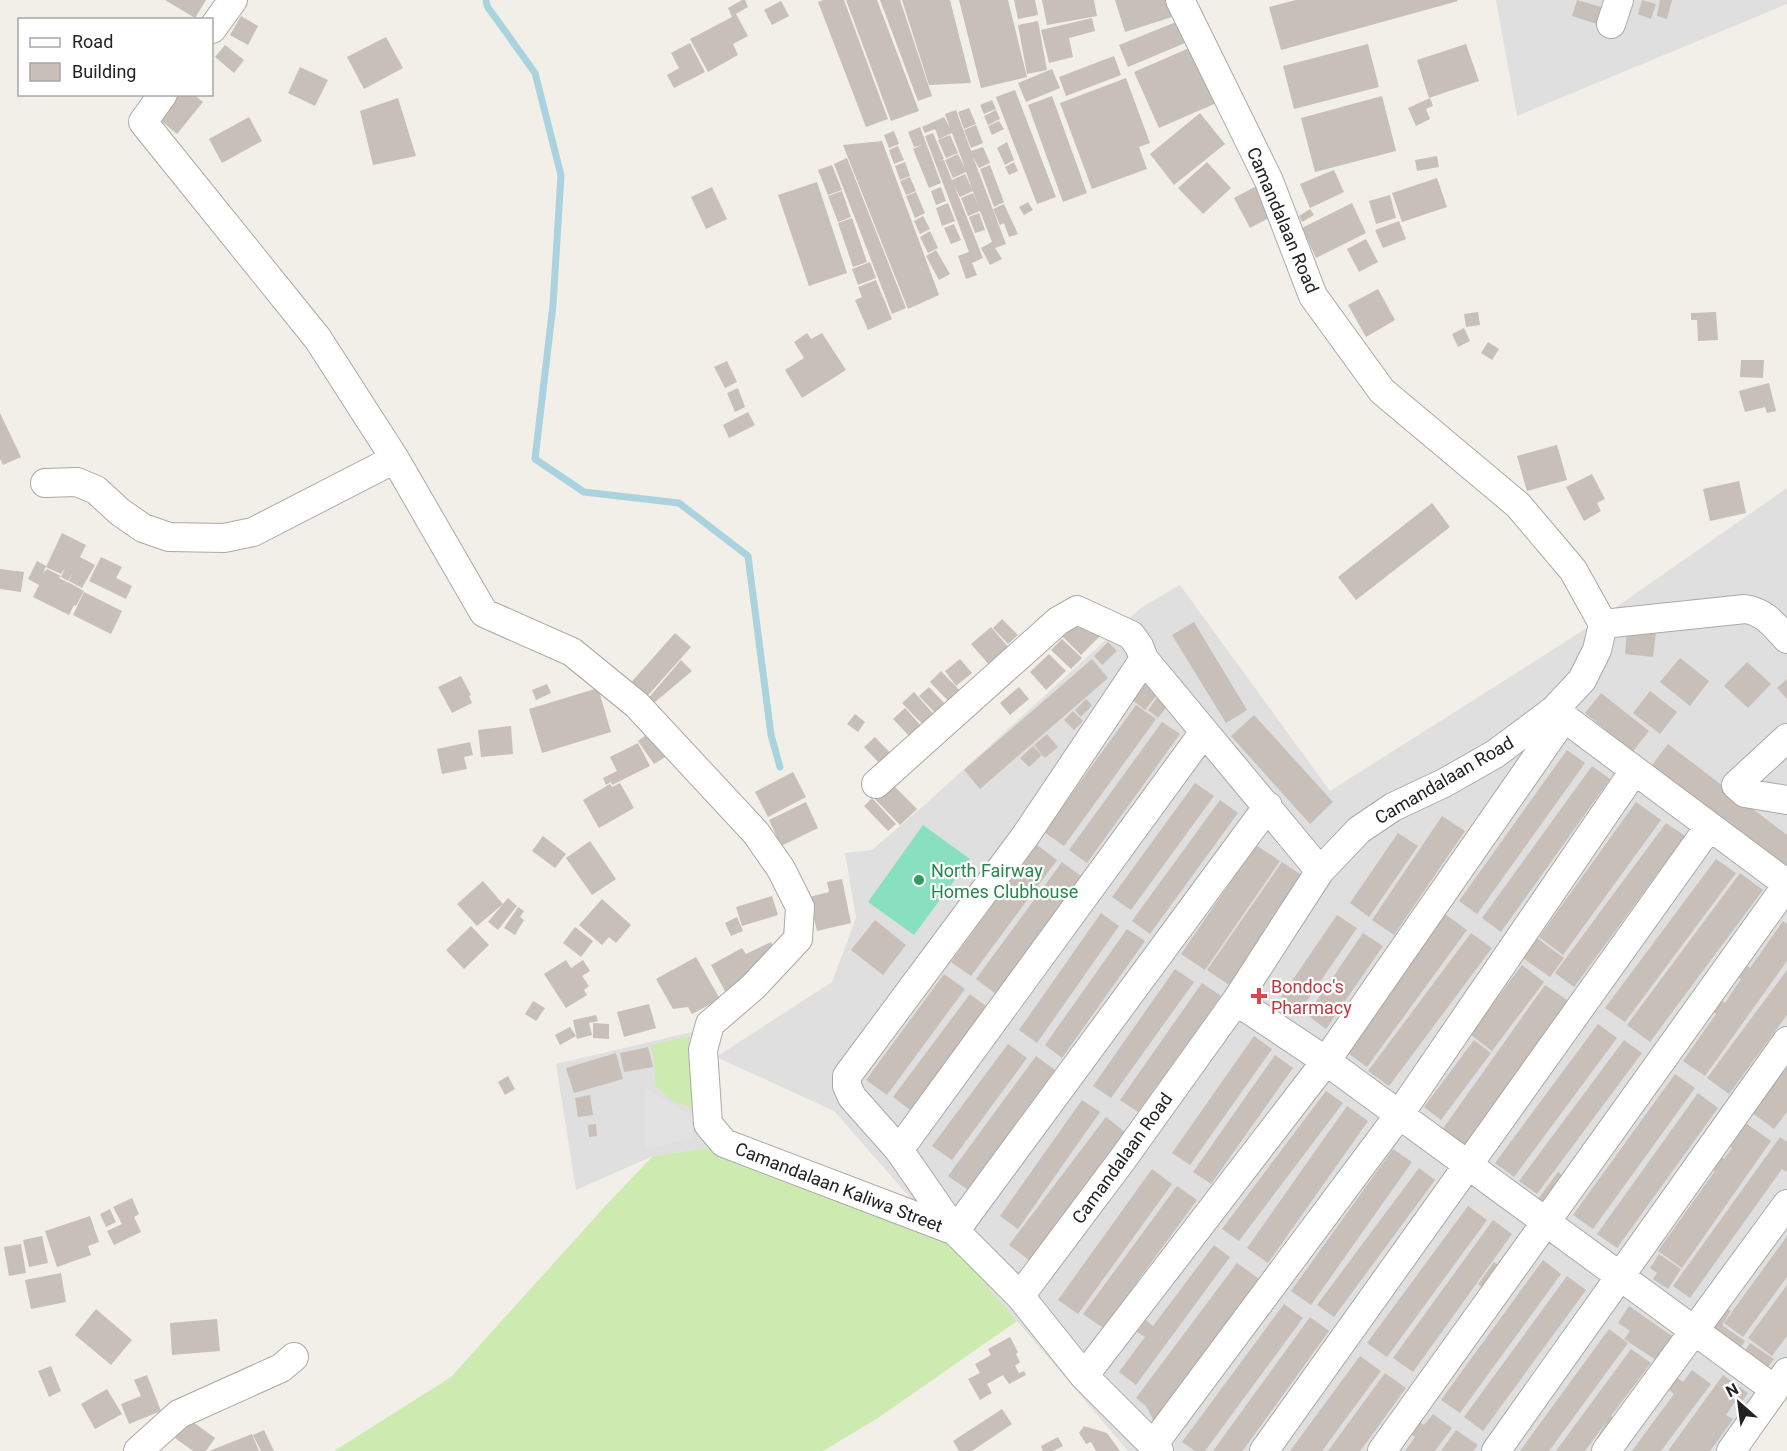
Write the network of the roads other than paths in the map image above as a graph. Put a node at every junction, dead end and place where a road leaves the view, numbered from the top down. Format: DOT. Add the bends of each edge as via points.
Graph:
graph roads {
  1 [pos="233,0"];
  2 [pos="1180,0"];
  3 [pos="213,28"];
  4 [pos="162,96"];
  5 [pos="395,459"];
  6 [pos="45,483"];
  7 [pos="1603,624"];
  8 [pos="1787,639"];
  9 [pos="1144,659"];
  10 [pos="1559,714"];
  11 [pos="1204,732"];
  12 [pos="1787,738"];
  13 [pos="1634,771"];
  14 [pos="876,784"];
  15 [pos="1787,800"];
  16 [pos="1268,806"];
  17 [pos="1709,827"];
  18 [pos="1320,871"];
  19 [pos="1787,884"];
  20 [pos="1236,1001"];
  21 [pos="1787,1041"];
  22 [pos="1326,1061"];
  23 [pos="1399,1115"];
  24 [pos="899,1150"];
  25 [pos="1467,1165"];
  26 [pos="1787,1204"];
  27 [pos="1545,1221"];
  28 [pos="955,1231"];
  29 [pos="1619,1276"];
  30 [pos="1020,1296"];
  31 [pos="1695,1332"];
  32 [pos="294,1357"];
  33 [pos="1084,1376"];
  34 [pos="1781,1380"];
  35 [pos="1156,1448"];
  36 [pos="138,1451"];
  37 [pos="1264,1451"];
  38 [pos="1382,1451"];
  39 [pos="1496,1451"];
  40 [pos="1606,1451"];
  41 [pos="1731,1451"];
  1 -- 3 [label="street"];
  2 -- 7 [label="street, Camandalaan Road" via="1269,181 1313,296 1382,391 1518,505 1573,570"];
  4 -- 5 [label="street, Camandalaan Kaliwa Street" via="143,122 318,339"];
  5 -- 6 [label="street" via="253,532 224,538 169,537 143,528 96,490 77,482"];
  5 -- 28 [label="street, Camandalaan Kaliwa Street" via="484,614 572,652 637,705 756,833 781,869 800,908 798,939 753,987 710,1024 703,1050 708,1124 723,1143"];
  7 -- 8 [label="street" via="1745,609 1767,616"];
  7 -- 10 [label="street, Camandalaan Road" via="1597,650"];
  9 -- 11 [label="street"];
  9 -- 14 [label="street" via="1131,634 1077,610 1058,621"];
  9 -- 24 [label="street" via="1026,835 847,1076 852,1097"];
  10 -- 13 [label="street"];
  10 -- 18 [label="street, Camandalaan Road" via="1444,783 1393,807 1359,830"];
  10 -- 22 [label="street"];
  11 -- 16 [label="street"];
  11 -- 24 [label="street"];
  12 -- 15 [label="street" via="1736,785 1745,793"];
  13 -- 17 [label="street"];
  13 -- 23 [label="street"];
  16 -- 18 [label="street"];
  16 -- 28 [label="street"];
  17 -- 19 [label="street"];
  17 -- 25 [label="street"];
  18 -- 20 [label="street, Camandalaan Road"];
  19 -- 27 [label="street"];
  20 -- 22 [label="street"];
  20 -- 30 [label="street, Camandalaan Road"];
  21 -- 29 [label="street"];
  22 -- 23 [label="street"];
  22 -- 33 [label="street"];
  23 -- 25 [label="street"];
  23 -- 35 [label="street"];
  24 -- 28 [label="street"];
  25 -- 27 [label="street"];
  25 -- 37 [label="street"];
  26 -- 31 [label="street"];
  27 -- 29 [label="street"];
  27 -- 38 [label="street"];
  28 -- 30 [label="street"];
  29 -- 31 [label="street"];
  29 -- 39 [label="street"];
  30 -- 33 [label="street"];
  31 -- 34 [label="street"];
  31 -- 40 [label="street"];
  32 -- 36 [label="street" via="281,1368 179,1414"];
  33 -- 35 [label="street"];
  34 -- 41 [label="street"];
}
